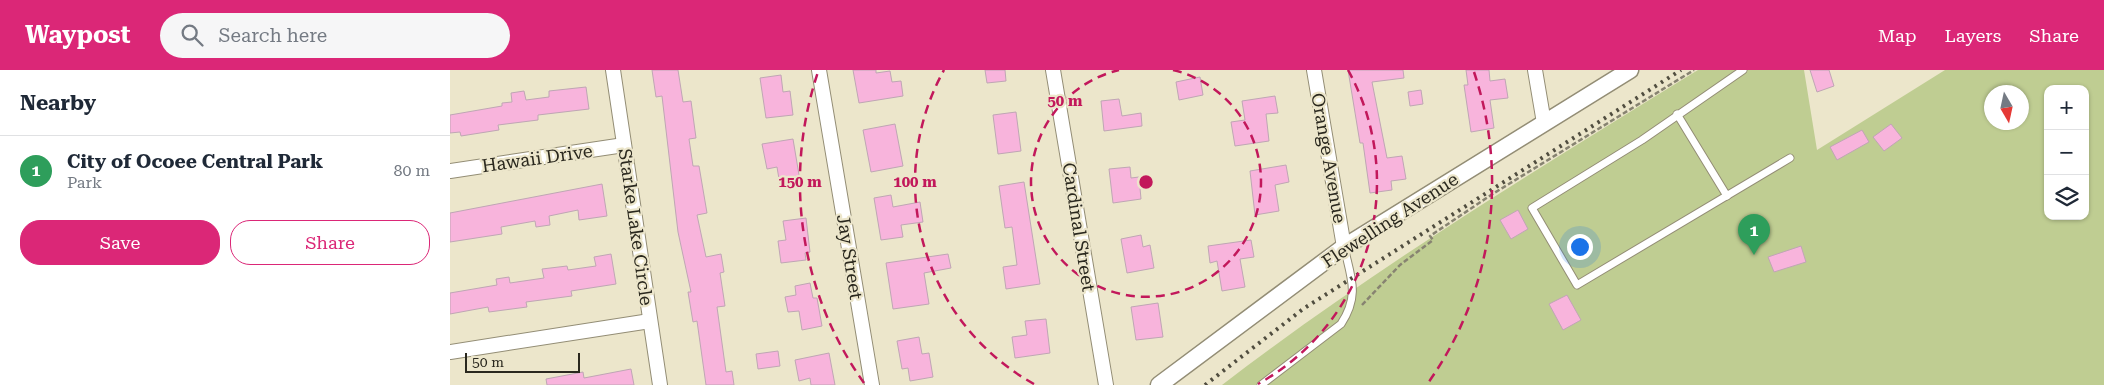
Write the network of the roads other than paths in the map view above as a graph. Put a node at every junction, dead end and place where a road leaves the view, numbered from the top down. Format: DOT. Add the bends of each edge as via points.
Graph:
graph roads {
  1 [pos="613,70"];
  2 [pos="820,70"];
  3 [pos="1053,70"];
  4 [pos="1314,70"];
  5 [pos="1536,70"];
  6 [pos="1630,70"];
  7 [pos="1743,70"];
  8 [pos="1677,114"];
  9 [pos="1544,123"];
  10 [pos="624,145"];
  11 [pos="1790,158"];
  12 [pos="450,170"];
  13 [pos="1727,196"];
  14 [pos="1344,246"];
  15 [pos="650,321"];
  16 [pos="450,352"];
  17 [pos="660,385"];
  18 [pos="872,385"];
  19 [pos="1106,385"];
  20 [pos="1159,385"];
  21 [pos="1261,385"];
  1 -- 10 [label="street, Starke Lake Circle"];
  2 -- 18 [label="street, Jay Street"];
  3 -- 19 [label="street, Cardinal Street"];
  4 -- 14 [label="street, Orange Avenue"];
  5 -- 9 [label="street"];
  6 -- 9 [label="street, Flewelling Avenue"];
  7 -- 8 [label="lane"];
  8 -- 13 [label="lane"];
  8 -- 13 [label="lane" via="1642,140 1532,208 1577,285"];
  9 -- 14 [label="street, Flewelling Avenue"];
  10 -- 12 [label="street, Hawaii Drive"];
  10 -- 15 [label="street, Starke Lake Circle"];
  11 -- 13 [label="lane"];
  14 -- 20 [label="street, Flewelling Avenue"];
  14 -- 21 [label="lane" via="1354,294 1350,310 1341,324"];
  15 -- 16 [label="street"];
  15 -- 17 [label="street, Starke Lake Circle"];
}
